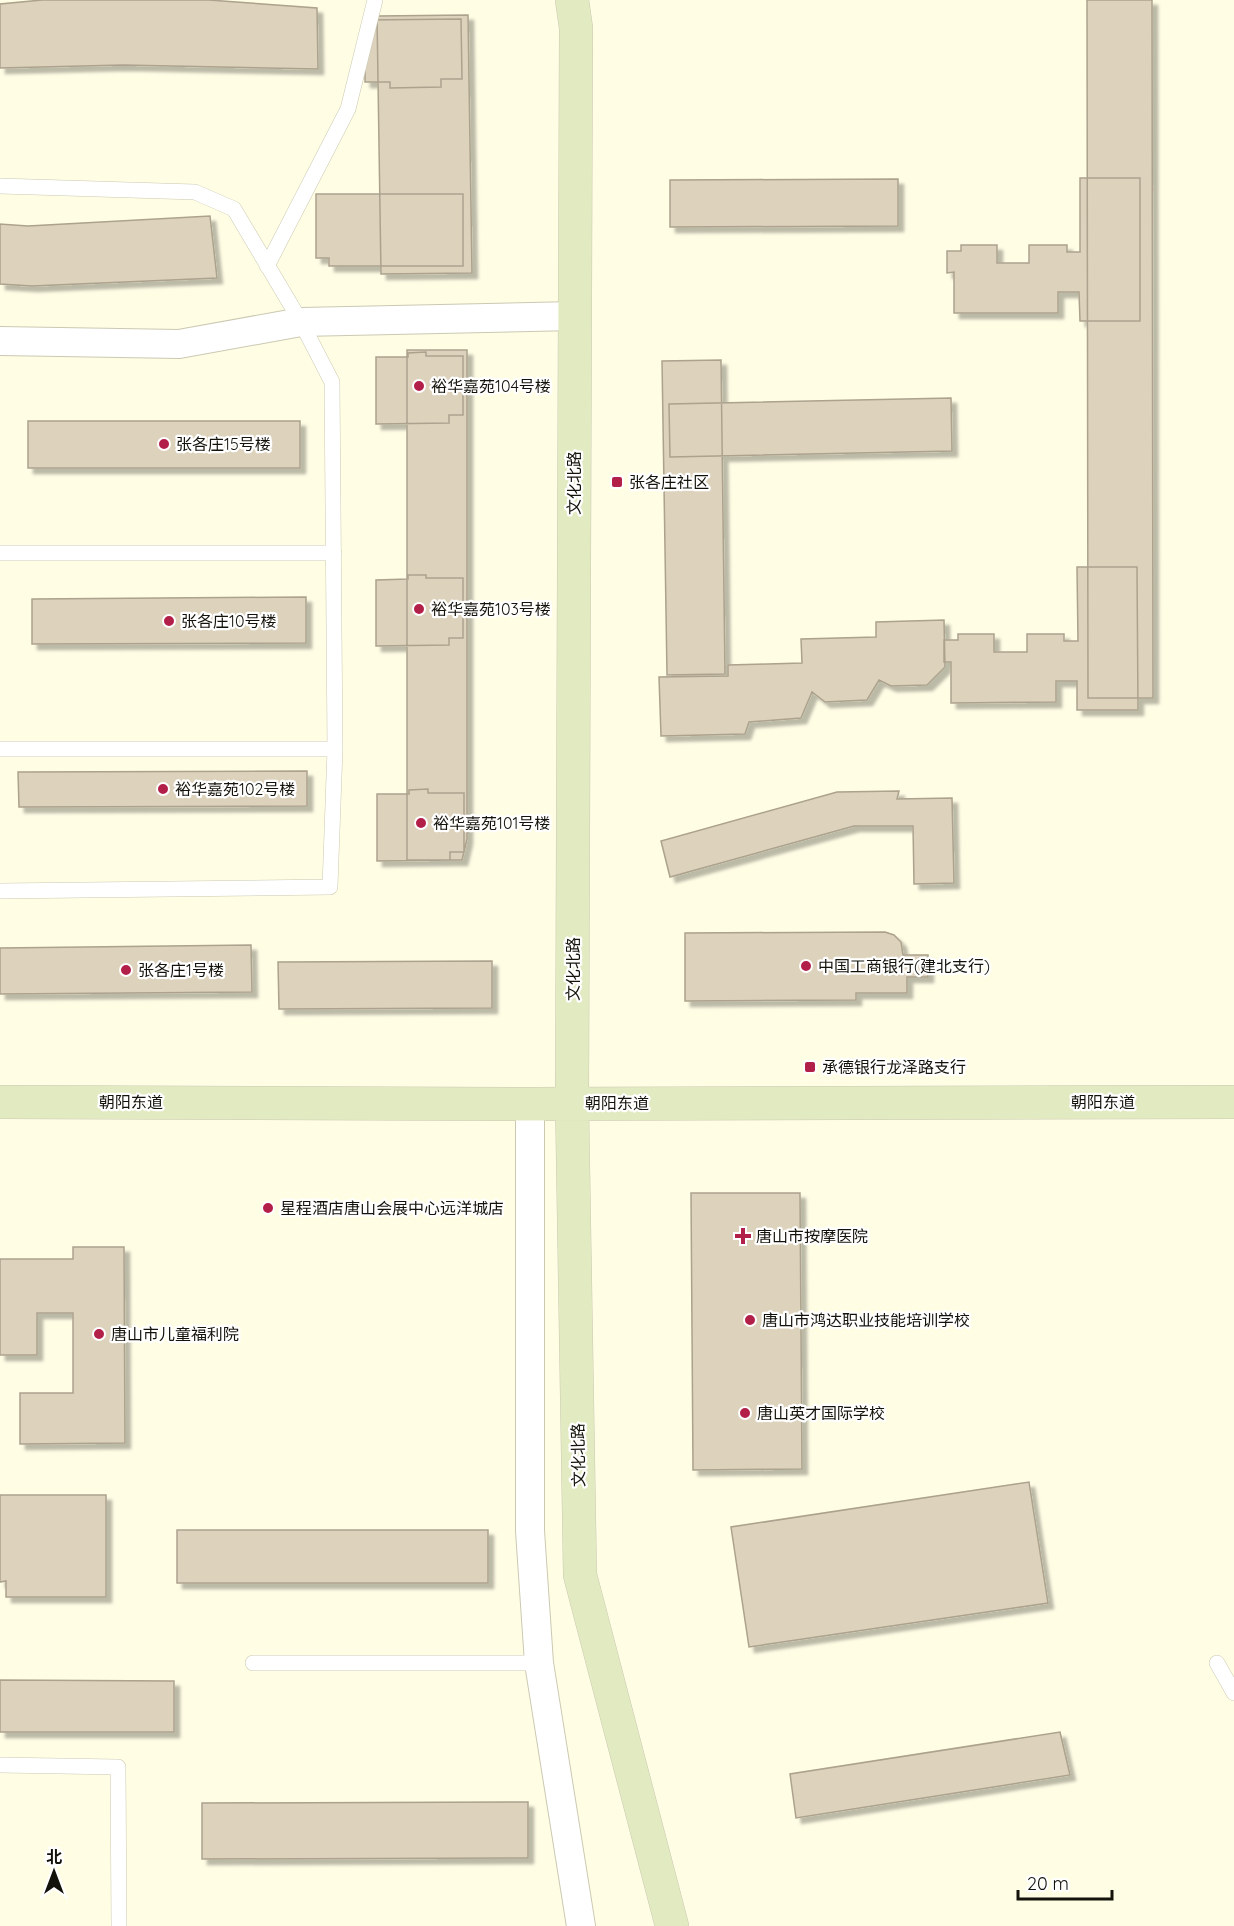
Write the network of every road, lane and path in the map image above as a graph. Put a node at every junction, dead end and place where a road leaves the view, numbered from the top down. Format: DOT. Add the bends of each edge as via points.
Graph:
graph roads {
  1 [pos="375,0"];
  2 [pos="572,0"];
  3 [pos="0,186"];
  4 [pos="267,266"];
  5 [pos="575,316"];
  6 [pos="301,322"];
  7 [pos="0,341"];
  8 [pos="0,553"];
  9 [pos="334,553"];
  10 [pos="0,748"];
  11 [pos="334,750"];
  12 [pos="0,891"];
  13 [pos="0,1102"];
  14 [pos="1234,1102"];
  15 [pos="572,1103"];
  16 [pos="530,1104"];
  17 [pos="253,1663"];
  18 [pos="539,1663"];
  19 [pos="1217,1663"];
  20 [pos="1234,1693"];
  21 [pos="0,1765"];
  22 [pos="119,1926"];
  23 [pos="581,1926"];
  24 [pos="672,1926"];
  1 -- 4 [label="lane" via="348,109"];
  2 -- 5 [label="street, 文化北路" via="576,28"];
  3 -- 4 [label="lane" via="195,192 234,209"];
  4 -- 6 [label="lane"];
  5 -- 6 [label="street"];
  5 -- 15 [label="street, 文化北路"];
  6 -- 7 [label="street" via="179,344"];
  6 -- 9 [label="lane" via="332,382"];
  8 -- 9 [label="lane"];
  9 -- 11 [label="lane"];
  10 -- 11 [label="lane"];
  11 -- 12 [label="lane" via="330,887"];
  13 -- 16 [label="street, 朝阳东道"];
  14 -- 15 [label="street, 朝阳东道"];
  15 -- 16 [label="street, 朝阳东道"];
  15 -- 24 [label="street, 文化北路" via="580,1575"];
  16 -- 18 [label="street" via="530,1531"];
  17 -- 18 [label="lane"];
  18 -- 23 [label="street"];
  19 -- 20 [label="lane"];
  21 -- 22 [label="lane" via="118,1767"];
}
